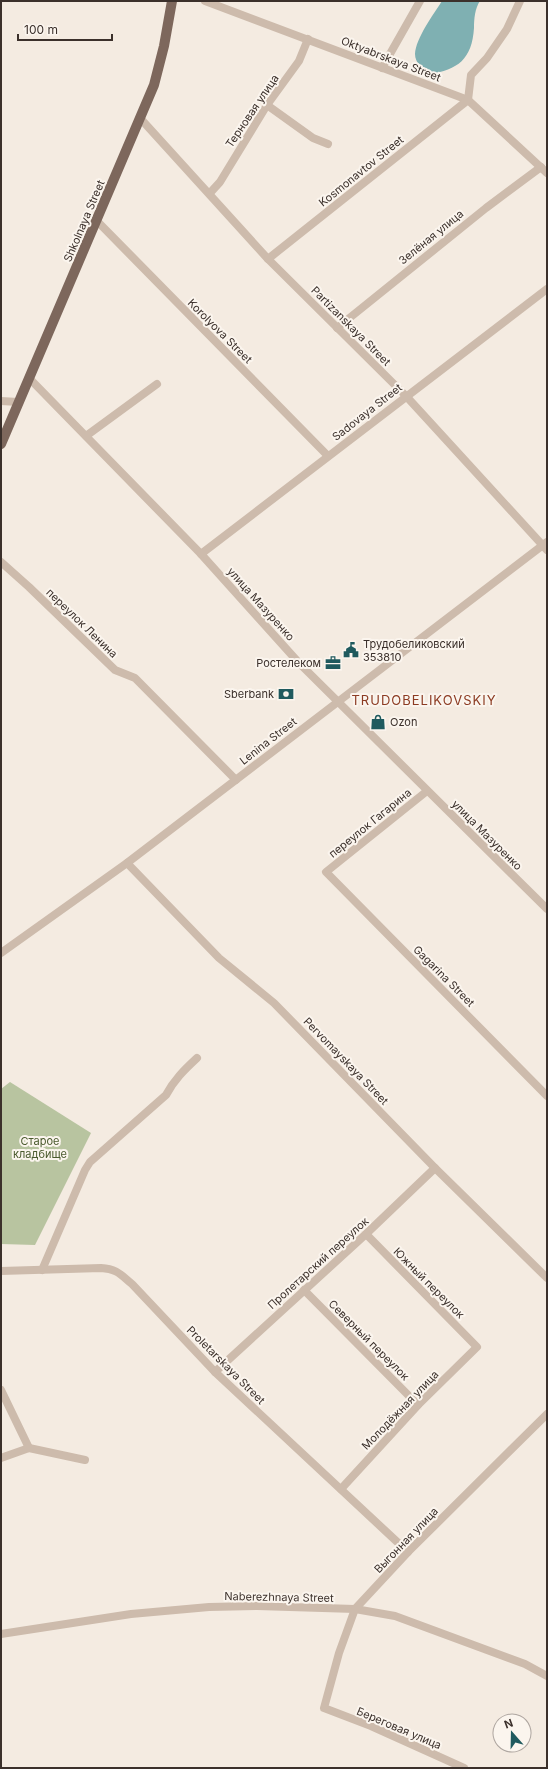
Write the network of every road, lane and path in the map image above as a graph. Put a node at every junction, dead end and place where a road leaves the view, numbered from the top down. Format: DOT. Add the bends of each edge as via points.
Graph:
graph roads {
  1 [pos="172,1"];
  2 [pos="205,1"];
  3 [pos="420,1"];
  4 [pos="520,1"];
  5 [pos="308,39"];
  6 [pos="382,68"];
  7 [pos="468,100"];
  8 [pos="267,106"];
  9 [pos="140,118"];
  10 [pos="328,144"];
  11 [pos="544,170"];
  12 [pos="210,193"];
  13 [pos="97,222"];
  14 [pos="268,259"];
  15 [pos="547,289"];
  16 [pos="337,328"];
  17 [pos="29,378"];
  18 [pos="157,384"];
  19 [pos="406,396"];
  20 [pos="1,401"];
  21 [pos="18,402"];
  22 [pos="86,436"];
  23 [pos="1,444"];
  24 [pos="328,456"];
  25 [pos="545,546"];
  26 [pos="200,554"];
  27 [pos="1,562"];
  28 [pos="338,701"];
  29 [pos="236,780"];
  30 [pos="427,791"];
  31 [pos="126,863"];
  32 [pos="326,872"];
  33 [pos="546,905"];
  34 [pos="1,953"];
  35 [pos="197,1058"];
  36 [pos="547,1096"];
  37 [pos="435,1168"];
  38 [pos="366,1234"];
  39 [pos="42,1270"];
  40 [pos="1,1271"];
  41 [pos="547,1278"];
  42 [pos="304,1290"];
  43 [pos="478,1347"];
  44 [pos="215,1372"];
  45 [pos="1,1390"];
  46 [pos="418,1405"];
  47 [pos="547,1414"];
  48 [pos="29,1448"];
  49 [pos="1,1458"];
  50 [pos="86,1460"];
  51 [pos="341,1489"];
  52 [pos="408,1552"];
  53 [pos="355,1609"];
  54 [pos="1,1634"];
  55 [pos="547,1676"];
  56 [pos="324,1708"];
  57 [pos="464,1768"];
  1 -- 9 [label="main road, Shkolnaya Street" via="154,85"];
  2 -- 5 [label="street, Oktyabrskaya Street"];
  3 -- 6 [label="street"];
  4 -- 7 [label="street" via="507,29 487,58 471,75"];
  5 -- 6 [label="street, Oktyabrskaya Street"];
  5 -- 8 [label="street, Терновая улица" via="299,61"];
  6 -- 7 [label="street, Oktyabrskaya Street"];
  7 -- 11 [label="street, Oktyabrskaya Street"];
  7 -- 14 [label="street, Kosmonavtov Street"];
  8 -- 10 [label="street" via="313,138"];
  8 -- 12 [label="street, Терновая улица" via="220,182"];
  9 -- 12 [label="street, Partizanskaya Street"];
  9 -- 13 [label="main road, Shkolnaya Street"];
  11 -- 16 [label="street, Зелёная улица" via="480,213"];
  12 -- 14 [label="street, Partizanskaya Street"];
  13 -- 17 [label="main road, Shkolnaya Street"];
  13 -- 24 [label="street, Korolyova Street"];
  14 -- 16 [label="street, Partizanskaya Street"];
  15 -- 19 [label="street, Sadovaya Street"];
  16 -- 19 [label="street, Partizanskaya Street"];
  17 -- 21 [label="main road, Shkolnaya Street"];
  17 -- 22 [label="street, улица Мазуренко"];
  18 -- 22 [label="street"];
  19 -- 24 [label="street, Sadovaya Street"];
  19 -- 25 [label="street, Partizanskaya Street"];
  20 -- 21 [label="street"];
  21 -- 23 [label="main road, Shkolnaya Street"];
  22 -- 26 [label="street, улица Мазуренко"];
  24 -- 26 [label="street, Sadovaya Street"];
  25 -- 28 [label="street, Lenina Street"];
  26 -- 28 [label="street, улица Мазуренко" via="299,663"];
  27 -- 29 [label="street, переулок Ленина" via="115,670 135,678"];
  28 -- 29 [label="street, Lenina Street"];
  28 -- 30 [label="street, улица Мазуренко"];
  29 -- 31 [label="street, Lenina Street"];
  30 -- 32 [label="street, переулок Гагарина"];
  30 -- 33 [label="street, улица Мазуренко"];
  31 -- 34 [label="street, Lenina Street"];
  31 -- 37 [label="street, Pervomayskaya Street" via="219,958 274,1003"];
  32 -- 36 [label="street, Gagarina Street"];
  35 -- 39 [label="street" via="181,1072 166,1095 90,1162"];
  37 -- 38 [label="street, Пролетарский переулок"];
  37 -- 41 [label="street, Pervomayskaya Street"];
  38 -- 42 [label="street, Пролетарский переулок"];
  38 -- 43 [label="street, Южный переулок"];
  39 -- 40 [label="street, Proletarskaya Street"];
  39 -- 44 [label="street, Proletarskaya Street" via="112,1269 132,1284"];
  42 -- 44 [label="street, Пролетарский переулок"];
  42 -- 46 [label="street, Северный переулок"];
  43 -- 46 [label="street, Молодёжная улица"];
  44 -- 51 [label="street, Proletarskaya Street"];
  45 -- 48 [label="street"];
  46 -- 51 [label="street, Молодёжная улица"];
  47 -- 52 [label="street, Выгонная улица"];
  48 -- 49 [label="street"];
  48 -- 50 [label="street"];
  51 -- 52 [label="street, Proletarskaya Street"];
  52 -- 53 [label="street, Выгонная улица"];
  53 -- 54 [label="street, Naberezhnaya Street" via="210,1607 131,1614"];
  53 -- 55 [label="street, Naberezhnaya Street" via="395,1616 525,1664"];
  53 -- 56 [label="street, Выгонная улица" via="339,1653"];
  56 -- 57 [label="street, Береговая улица"];
}
